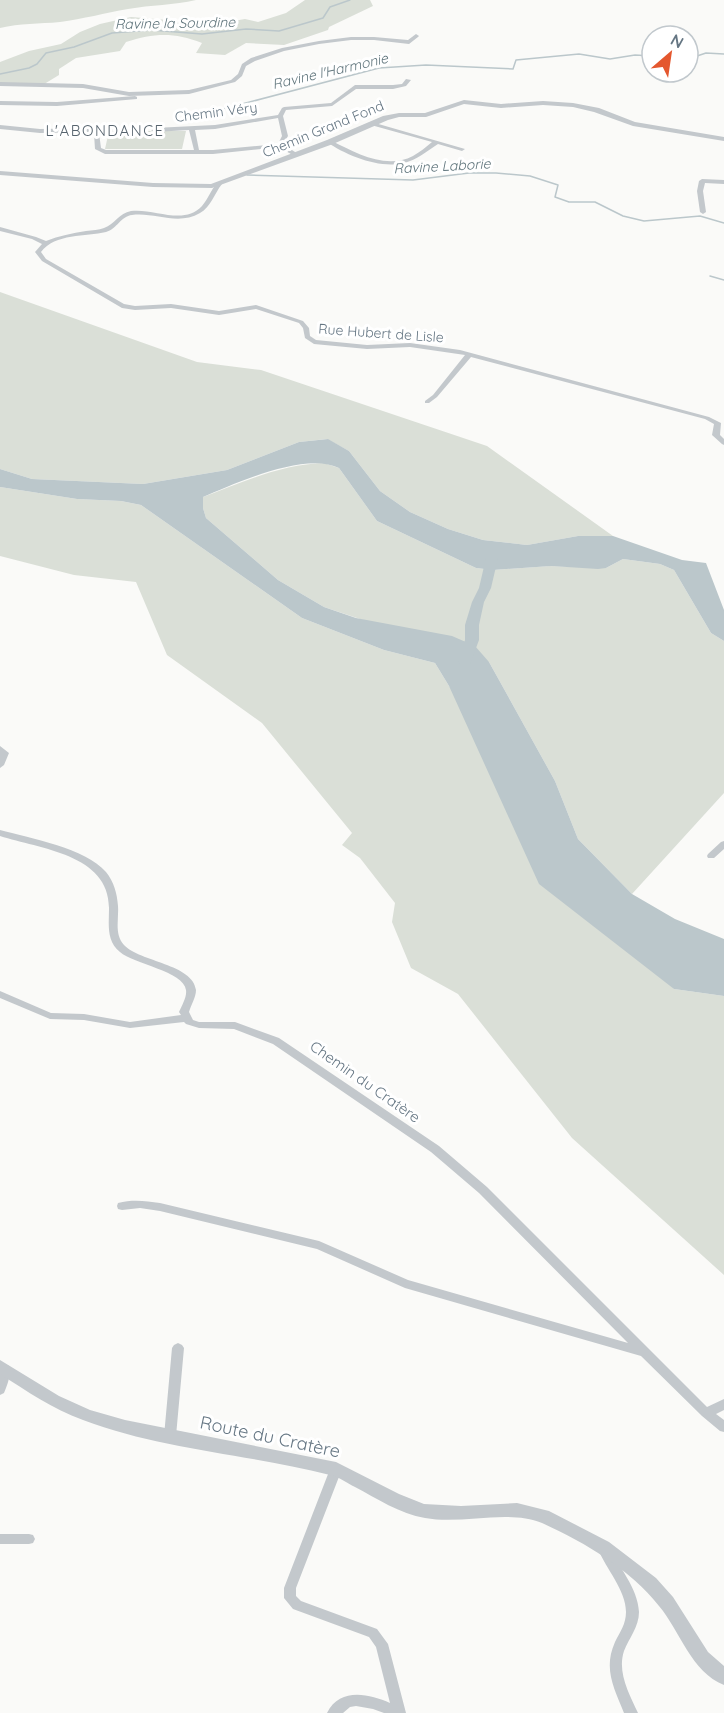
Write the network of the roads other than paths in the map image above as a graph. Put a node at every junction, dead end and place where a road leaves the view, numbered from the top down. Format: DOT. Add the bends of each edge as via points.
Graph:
graph roads {
  1 [pos="398,32"];
  2 [pos="416,36"];
  3 [pos="389,40"];
  4 [pos="408,80"];
  5 [pos="0,84"];
  6 [pos="160,94"];
  7 [pos="0,103"];
  8 [pos="280,116"];
  9 [pos="373,124"];
  10 [pos="0,127"];
  11 [pos="192,129"];
  12 [pos="110,130"];
  13 [pos="154,130"];
  14 [pos="96,132"];
  15 [pos="724,139"];
  16 [pos="330,142"];
  17 [pos="437,142"];
  18 [pos="280,145"];
  19 [pos="462,150"];
  20 [pos="197,152"];
  21 [pos="296,155"];
  22 [pos="0,173"];
  23 [pos="724,182"];
  24 [pos="219,184"];
  25 [pos="703,212"];
  26 [pos="0,229"];
  27 [pos="45,243"];
  28 [pos="470,354"];
  29 [pos="427,402"];
  30 [pos="724,443"];
  31 [pos="0,749"];
  32 [pos="0,765"];
  33 [pos="0,833"];
  34 [pos="724,844"];
  35 [pos="711,856"];
  36 [pos="0,994"];
  37 [pos="185,1018"];
  38 [pos="122,1206"];
  39 [pos="178,1348"];
  40 [pos="646,1352"];
  41 [pos="3,1368"];
  42 [pos="0,1390"];
  43 [pos="724,1404"];
  44 [pos="706,1413"];
  45 [pos="724,1428"];
  46 [pos="170,1436"];
  47 [pos="336,1470"];
  48 [pos="0,1539"];
  49 [pos="29,1539"];
  50 [pos="603,1547"];
  51 [pos="724,1677"];
  52 [pos="334,1713"];
  53 [pos="399,1713"];
  54 [pos="631,1713"];
  1 -- 3 [label="street"];
  2 -- 3 [label="street" via="409,42"];
  3 -- 6 [label="street" via="339,39 260,56 244,65 233,81 189,92"];
  4 -- 8 [label="street, Chemin Véry" via="393,87 355,87 332,104 292,107"];
  5 -- 6 [label="street"];
  6 -- 7 [label="street" via="57,104"];
  8 -- 11 [label="street, Chemin Véry"];
  8 -- 18 [label="street" via="285,136"];
  9 -- 15 [label="street, Chemin Grand Fond" via="394,116 426,115 464,102 508,106 554,103 596,110 648,127"];
  9 -- 16 [label="street, Chemin Grand Fond"];
  9 -- 17 [label="street"];
  10 -- 14 [label="street"];
  11 -- 13 [label="street, Chemin Véry"];
  11 -- 20 [label="street"];
  12 -- 14 [label="street"];
  14 -- 20 [label="street" via="96,147 105,152"];
  16 -- 17 [label="street" via="366,158 398,162 412,159"];
  16 -- 21 [label="street, Chemin Grand Fond"];
  17 -- 19 [label="street"];
  18 -- 20 [label="street"];
  18 -- 21 [label="street"];
  21 -- 24 [label="street, Chemin Grand Fond"];
  22 -- 24 [label="street, Chemin Grand Fond" via="185,186"];
  23 -- 25 [label="street" via="702,181"];
  24 -- 27 [label="street" via="206,207 189,216 128,213 109,229"];
  26 -- 27 [label="street"];
  27 -- 28 [label="street, Rue Hubert de Lisle" via="38,249 40,256 122,306 171,306 219,313 256,307 301,322 307,337 314,342 367,347 410,345"];
  28 -- 29 [label="street"];
  28 -- 30 [label="street, Rue Hubert de Lisle" via="707,418 718,423 716,435"];
  31 -- 32 [label="street" via="5,753"];
  33 -- 37 [label="street" via="56,849 103,873 114,895 113,933 117,943 134,956 188,981 192,990"];
  34 -- 35 [label="street"];
  36 -- 37 [label="street" via="50,1016 130,1025"];
  37 -- 40 [label="street, Chemin du Cratère" via="200,1025 247,1029 276,1041 435,1149 483,1190"];
  38 -- 40 [label="street" via="160,1207 319,1245 405,1284"];
  39 -- 46 [label="street"];
  40 -- 44 [label="street, Chemin du Cratère"];
  41 -- 42 [label="street"];
  41 -- 46 [label="street, Route du Cratère" via="54,1401 86,1415"];
  43 -- 44 [label="street"];
  44 -- 45 [label="street, Chemin du Cratère"];
  46 -- 47 [label="street, Route du Cratère"];
  47 -- 50 [label="street, Route du Cratère" via="424,1511 530,1512"];
  47 -- 53 [label="street" via="290,1588 290,1598 297,1605 374,1633 382,1644"];
  48 -- 49 [label="street"];
  50 -- 51 [label="street, Route du Cratère" via="650,1582 702,1658"];
  50 -- 54 [label="street" via="632,1607 632,1623 617,1653 616,1678"];
  52 -- 53 [label="street" via="357,1698"];
}
